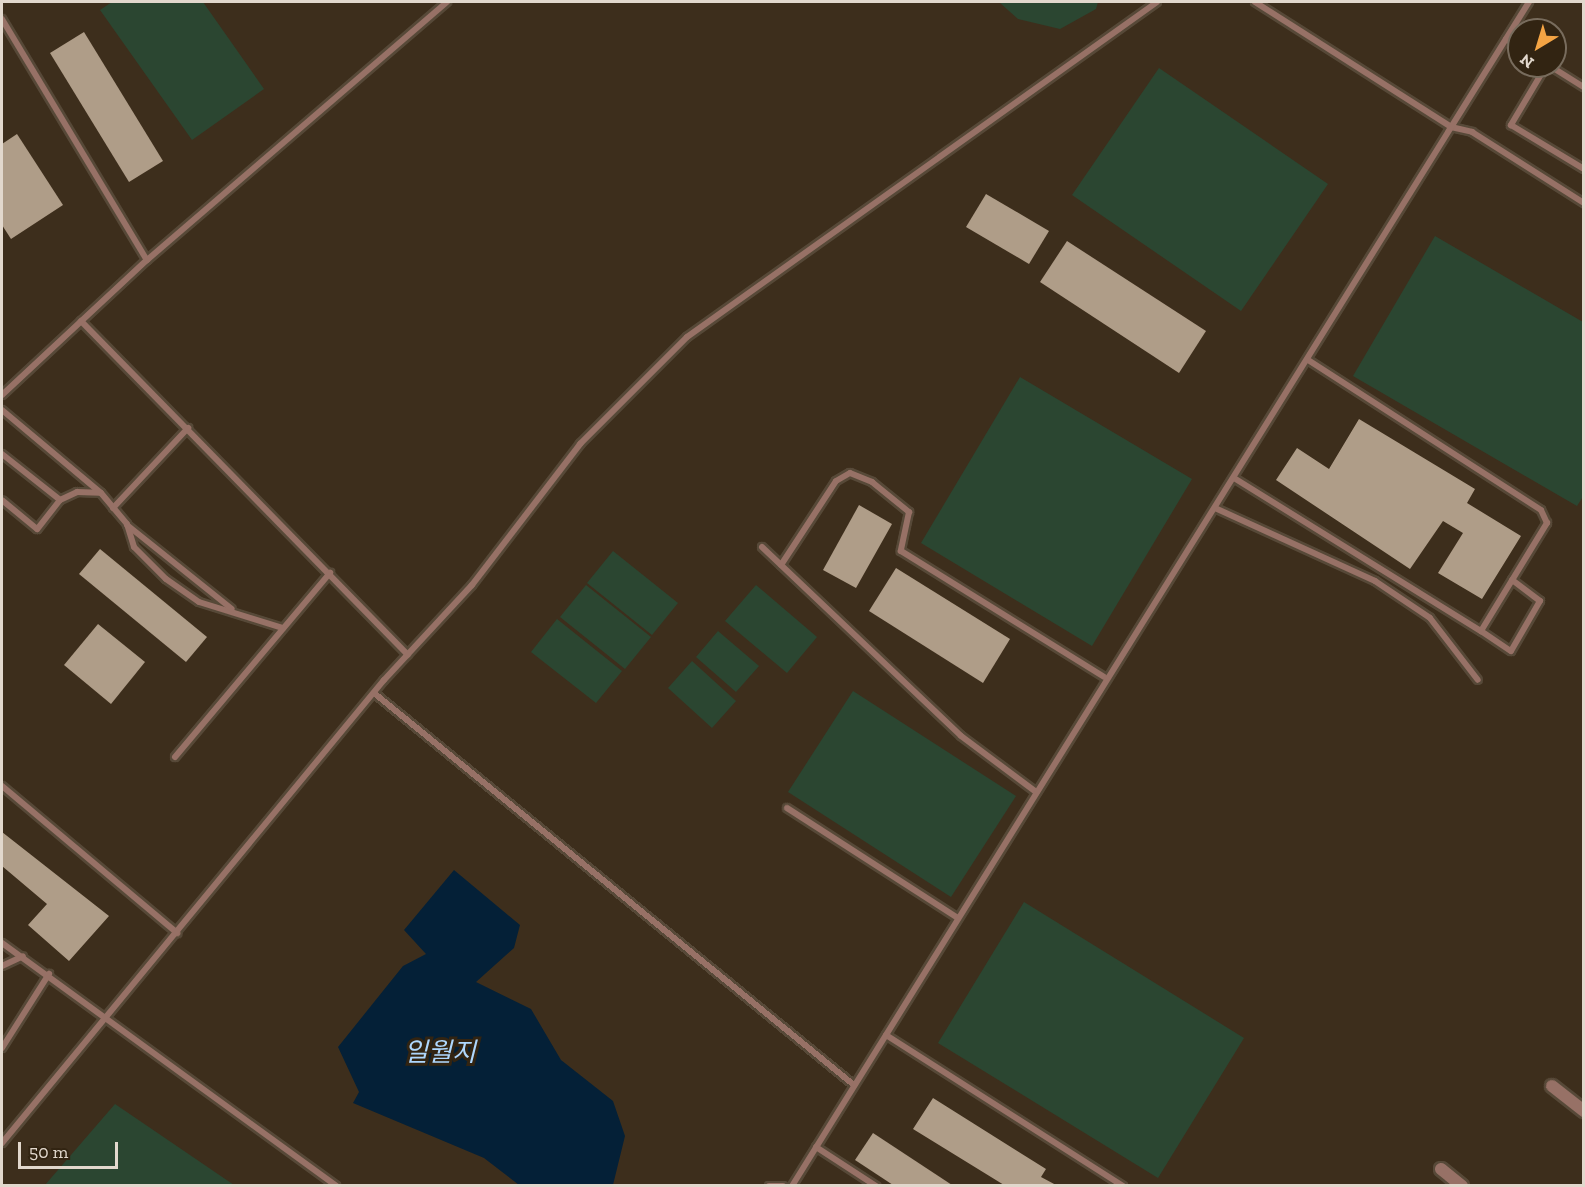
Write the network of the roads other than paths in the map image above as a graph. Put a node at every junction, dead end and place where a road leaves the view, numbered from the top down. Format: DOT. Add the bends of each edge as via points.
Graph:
graph roads {
  1 [pos="447,2"];
  2 [pos="1157,2"];
  3 [pos="1255,2"];
  4 [pos="1529,2"];
  5 [pos="2,19"];
  6 [pos="1506,39"];
  7 [pos="1567,77"];
  8 [pos="1540,78"];
  9 [pos="1584,87"];
  10 [pos="1450,127"];
  11 [pos="1584,169"];
  12 [pos="1584,203"];
  13 [pos="147,260"];
  14 [pos="81,321"];
  15 [pos="1306,360"];
  16 [pos="2,394"];
  17 [pos="2,410"];
  18 [pos="188,428"];
  19 [pos="2,454"];
  20 [pos="1234,478"];
  21 [pos="101,493"];
  22 [pos="2,500"];
  23 [pos="60,500"];
  24 [pos="113,508"];
  25 [pos="1215,508"];
  26 [pos="127,524"];
  27 [pos="762,547"];
  28 [pos="781,565"];
  29 [pos="330,573"];
  30 [pos="1512,579"];
  31 [pos="234,610"];
  32 [pos="283,628"];
  33 [pos="1480,631"];
  34 [pos="408,655"];
  35 [pos="1104,677"];
  36 [pos="1478,680"];
  37 [pos="374,693"];
  38 [pos="175,757"];
  39 [pos="2,786"];
  40 [pos="1036,792"];
  41 [pos="787,808"];
  42 [pos="958,918"];
  43 [pos="177,933"];
  44 [pos="2,943"];
  45 [pos="22,956"];
  46 [pos="2,966"];
  47 [pos="49,974"];
  48 [pos="109,1017"];
  49 [pos="886,1035"];
  50 [pos="2,1048"];
  51 [pos="854,1085"];
  52 [pos="1552,1086"];
  53 [pos="1584,1111"];
  54 [pos="2,1143"];
  55 [pos="816,1147"];
  56 [pos="1441,1169"];
  57 [pos="336,1185"];
  58 [pos="770,1185"];
  59 [pos="783,1185"];
  60 [pos="792,1185"];
  61 [pos="876,1185"];
  62 [pos="1123,1185"];
  63 [pos="1462,1185"];
  1 -- 13 [label="lane"];
  2 -- 34 [label="lane" via="687,338 580,444 472,585"];
  3 -- 10 [label="lane"];
  4 -- 6 [label="lane"];
  5 -- 13 [label="lane"];
  6 -- 10 [label="lane"];
  7 -- 9 [label="lane"];
  8 -- 11 [label="lane" via="1511,125"];
  10 -- 12 [label="lane" via="1472,132"];
  10 -- 15 [label="lane"];
  13 -- 14 [label="lane"];
  14 -- 16 [label="lane"];
  14 -- 18 [label="lane"];
  15 -- 20 [label="lane"];
  15 -- 30 [label="lane" via="1541,510 1547,523"];
  17 -- 21 [label="lane"];
  18 -- 24 [label="lane"];
  18 -- 29 [label="lane"];
  19 -- 23 [label="lane"];
  20 -- 25 [label="lane"];
  20 -- 33 [label="lane"];
  21 -- 23 [label="lane" via="76,492"];
  21 -- 24 [label="lane"];
  22 -- 23 [label="lane" via="38,529"];
  24 -- 26 [label="lane"];
  25 -- 35 [label="lane"];
  25 -- 36 [label="lane" via="1375,581 1430,618"];
  26 -- 31 [label="lane"];
  26 -- 31 [label="lane" via="134,547 166,579 200,602"];
  27 -- 28 [label="lane"];
  28 -- 35 [label="lane" via="836,481 850,473 872,482 909,512 901,551"];
  28 -- 40 [label="lane" via="962,736"];
  29 -- 32 [label="lane"];
  29 -- 34 [label="lane"];
  30 -- 33 [label="lane"];
  30 -- 33 [label="lane" via="1540,601 1511,651"];
  31 -- 32 [label="lane"];
  32 -- 38 [label="lane"];
  34 -- 37 [label="lane"];
  35 -- 40 [label="lane"];
  37 -- 43 [label="lane"];
  37 -- 51 [label="lane"];
  39 -- 43 [label="lane"];
  40 -- 42 [label="lane"];
  41 -- 42 [label="lane"];
  42 -- 49 [label="lane"];
  43 -- 48 [label="lane"];
  44 -- 45 [label="lane"];
  45 -- 46 [label="lane"];
  45 -- 47 [label="lane"];
  47 -- 48 [label="lane"];
  47 -- 50 [label="lane"];
  48 -- 54 [label="lane"];
  48 -- 57 [label="lane"];
  49 -- 51 [label="lane"];
  49 -- 62 [label="lane"];
  51 -- 55 [label="lane"];
  52 -- 53 [label="street"];
  55 -- 60 [label="lane"];
  55 -- 61 [label="lane"];
  56 -- 63 [label="street"];
  58 -- 59 [label="lane"];
}
